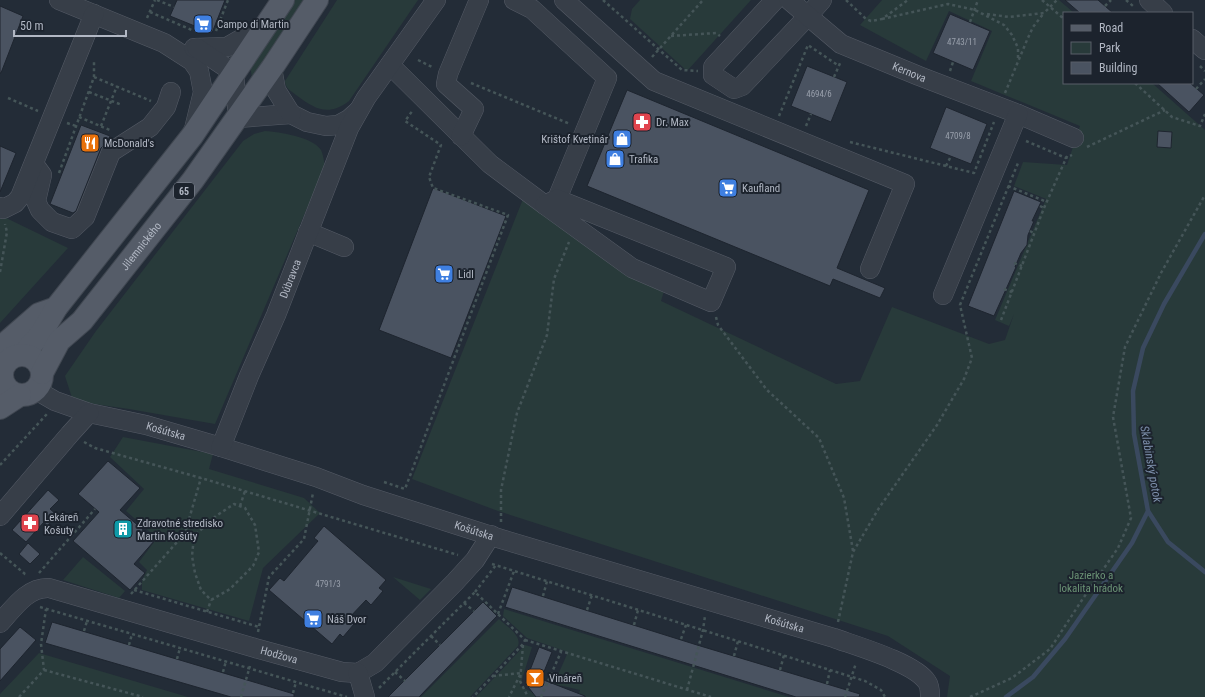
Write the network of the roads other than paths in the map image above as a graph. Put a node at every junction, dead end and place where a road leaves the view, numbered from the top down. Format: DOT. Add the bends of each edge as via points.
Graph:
graph roads {
  1 [pos="59,0"];
  2 [pos="283,0"];
  3 [pos="317,0"];
  4 [pos="436,0"];
  5 [pos="479,0"];
  6 [pos="514,0"];
  7 [pos="564,0"];
  8 [pos="775,0"];
  9 [pos="789,0"];
  10 [pos="822,0"];
  11 [pos="1149,0"];
  12 [pos="1162,12"];
  13 [pos="94,14"];
  14 [pos="808,16"];
  15 [pos="268,24"];
  16 [pos="1193,40"];
  17 [pos="198,41"];
  18 [pos="164,43"];
  19 [pos="1205,50"];
  20 [pos="390,65"];
  21 [pos="272,68"];
  22 [pos="234,73"];
  23 [pos="168,99"];
  24 [pos="358,110"];
  25 [pos="291,114"];
  26 [pos="238,118"];
  27 [pos="1026,118"];
  28 [pos="192,136"];
  29 [pos="461,136"];
  30 [pos="1076,148"];
  31 [pos="34,164"];
  32 [pos="551,202"];
  33 [pos="1,208"];
  34 [pos="308,232"];
  35 [pos="344,247"];
  36 [pos="870,269"];
  37 [pos="943,295"];
  38 [pos="56,308"];
  39 [pos="0,348"];
  40 [pos="23,354"];
  41 [pos="1,380"];
  42 [pos="33,386"];
  43 [pos="0,408"];
  44 [pos="89,413"];
  45 [pos="221,447"];
  46 [pos="0,516"];
  47 [pos="496,537"];
  48 [pos="0,623"];
  49 [pos="358,672"];
  50 [pos="370,695"];
  51 [pos="930,697"];
  1 -- 13 [label="street"];
  2 -- 15 [label="main road, 65"];
  3 -- 21 [label="main road, Jilemnického / 65"];
  4 -- 20 [label="street, Dúbravca"];
  5 -- 29 [label="street" via="446,84 474,109"];
  6 -- 32 [label="street" via="532,9 607,78"];
  7 -- 36 [label="street" via="654,81 905,184"];
  8 -- 14 [label="street" via="713,67 712,75 734,89 742,86"];
  9 -- 14 [label="street, Kernova"];
  10 -- 14 [label="street"];
  11 -- 12 [label="street"];
  13 -- 18 [label="street"];
  13 -- 31 [label="street"];
  14 -- 27 [label="street, Kernova" via="842,44"];
  15 -- 17 [label="street" via="227,47"];
  15 -- 22 [label="main road, 65"];
  16 -- 19 [label="street"];
  17 -- 18 [label="street"];
  17 -- 22 [label="street"];
  18 -- 28 [label="street" via="192,61 199,71 203,92"];
  20 -- 24 [label="street, Dúbravca"];
  20 -- 29 [label="street"];
  21 -- 25 [label="street" via="276,90"];
  21 -- 26 [label="main road, Jilemnického / 65"];
  22 -- 26 [label="street"];
  22 -- 28 [label="main road, 65"];
  23 -- 31 [label="street" via="150,127 111,152 85,217 72,229 52,222 40,210 36,201 42,175"];
  24 -- 25 [label="street, Dúbravca" via="338,125 326,126 307,122"];
  24 -- 34 [label="street, Dúbravca"];
  25 -- 26 [label="street, Dúbravca"];
  26 -- 42 [label="main road, Jilemnického / 65" via="193,180 87,315 59,341"];
  27 -- 30 [label="street, Kernova"];
  27 -- 37 [label="street"];
  28 -- 38 [label="main road, 65"];
  29 -- 32 [label="street" via="490,164"];
  31 -- 33 [label="street" via="20,197 15,203"];
  32 -- 32 [label="street" via="726,267 711,302 632,268 575,227"];
  34 -- 35 [label="street"];
  34 -- 45 [label="street, Dúbravca"];
  38 -- 39 [label="main road" via="39,314"];
  38 -- 40 [label="main road, 65" via="42,334"];
  40 -- 41 [label="main road, 65" via="5,363"];
  40 -- 42 [label="main road" via="38,362"];
  41 -- 42 [label="main road, 65" via="14,394"];
  42 -- 43 [label="main road, Jilemnického / 65"];
  42 -- 44 [label="street, Košútska" via="54,401"];
  44 -- 45 [label="street, Košútska" via="146,425"];
  44 -- 46 [label="street"];
  45 -- 47 [label="street, Košútska"];
  47 -- 49 [label="street" via="375,663"];
  47 -- 51 [label="street, Košútska" via="880,654 914,670 928,683"];
  48 -- 49 [label="street, Hodžova" via="28,594 41,588 49,588 342,672"];
  49 -- 50 [label="street"];
}
